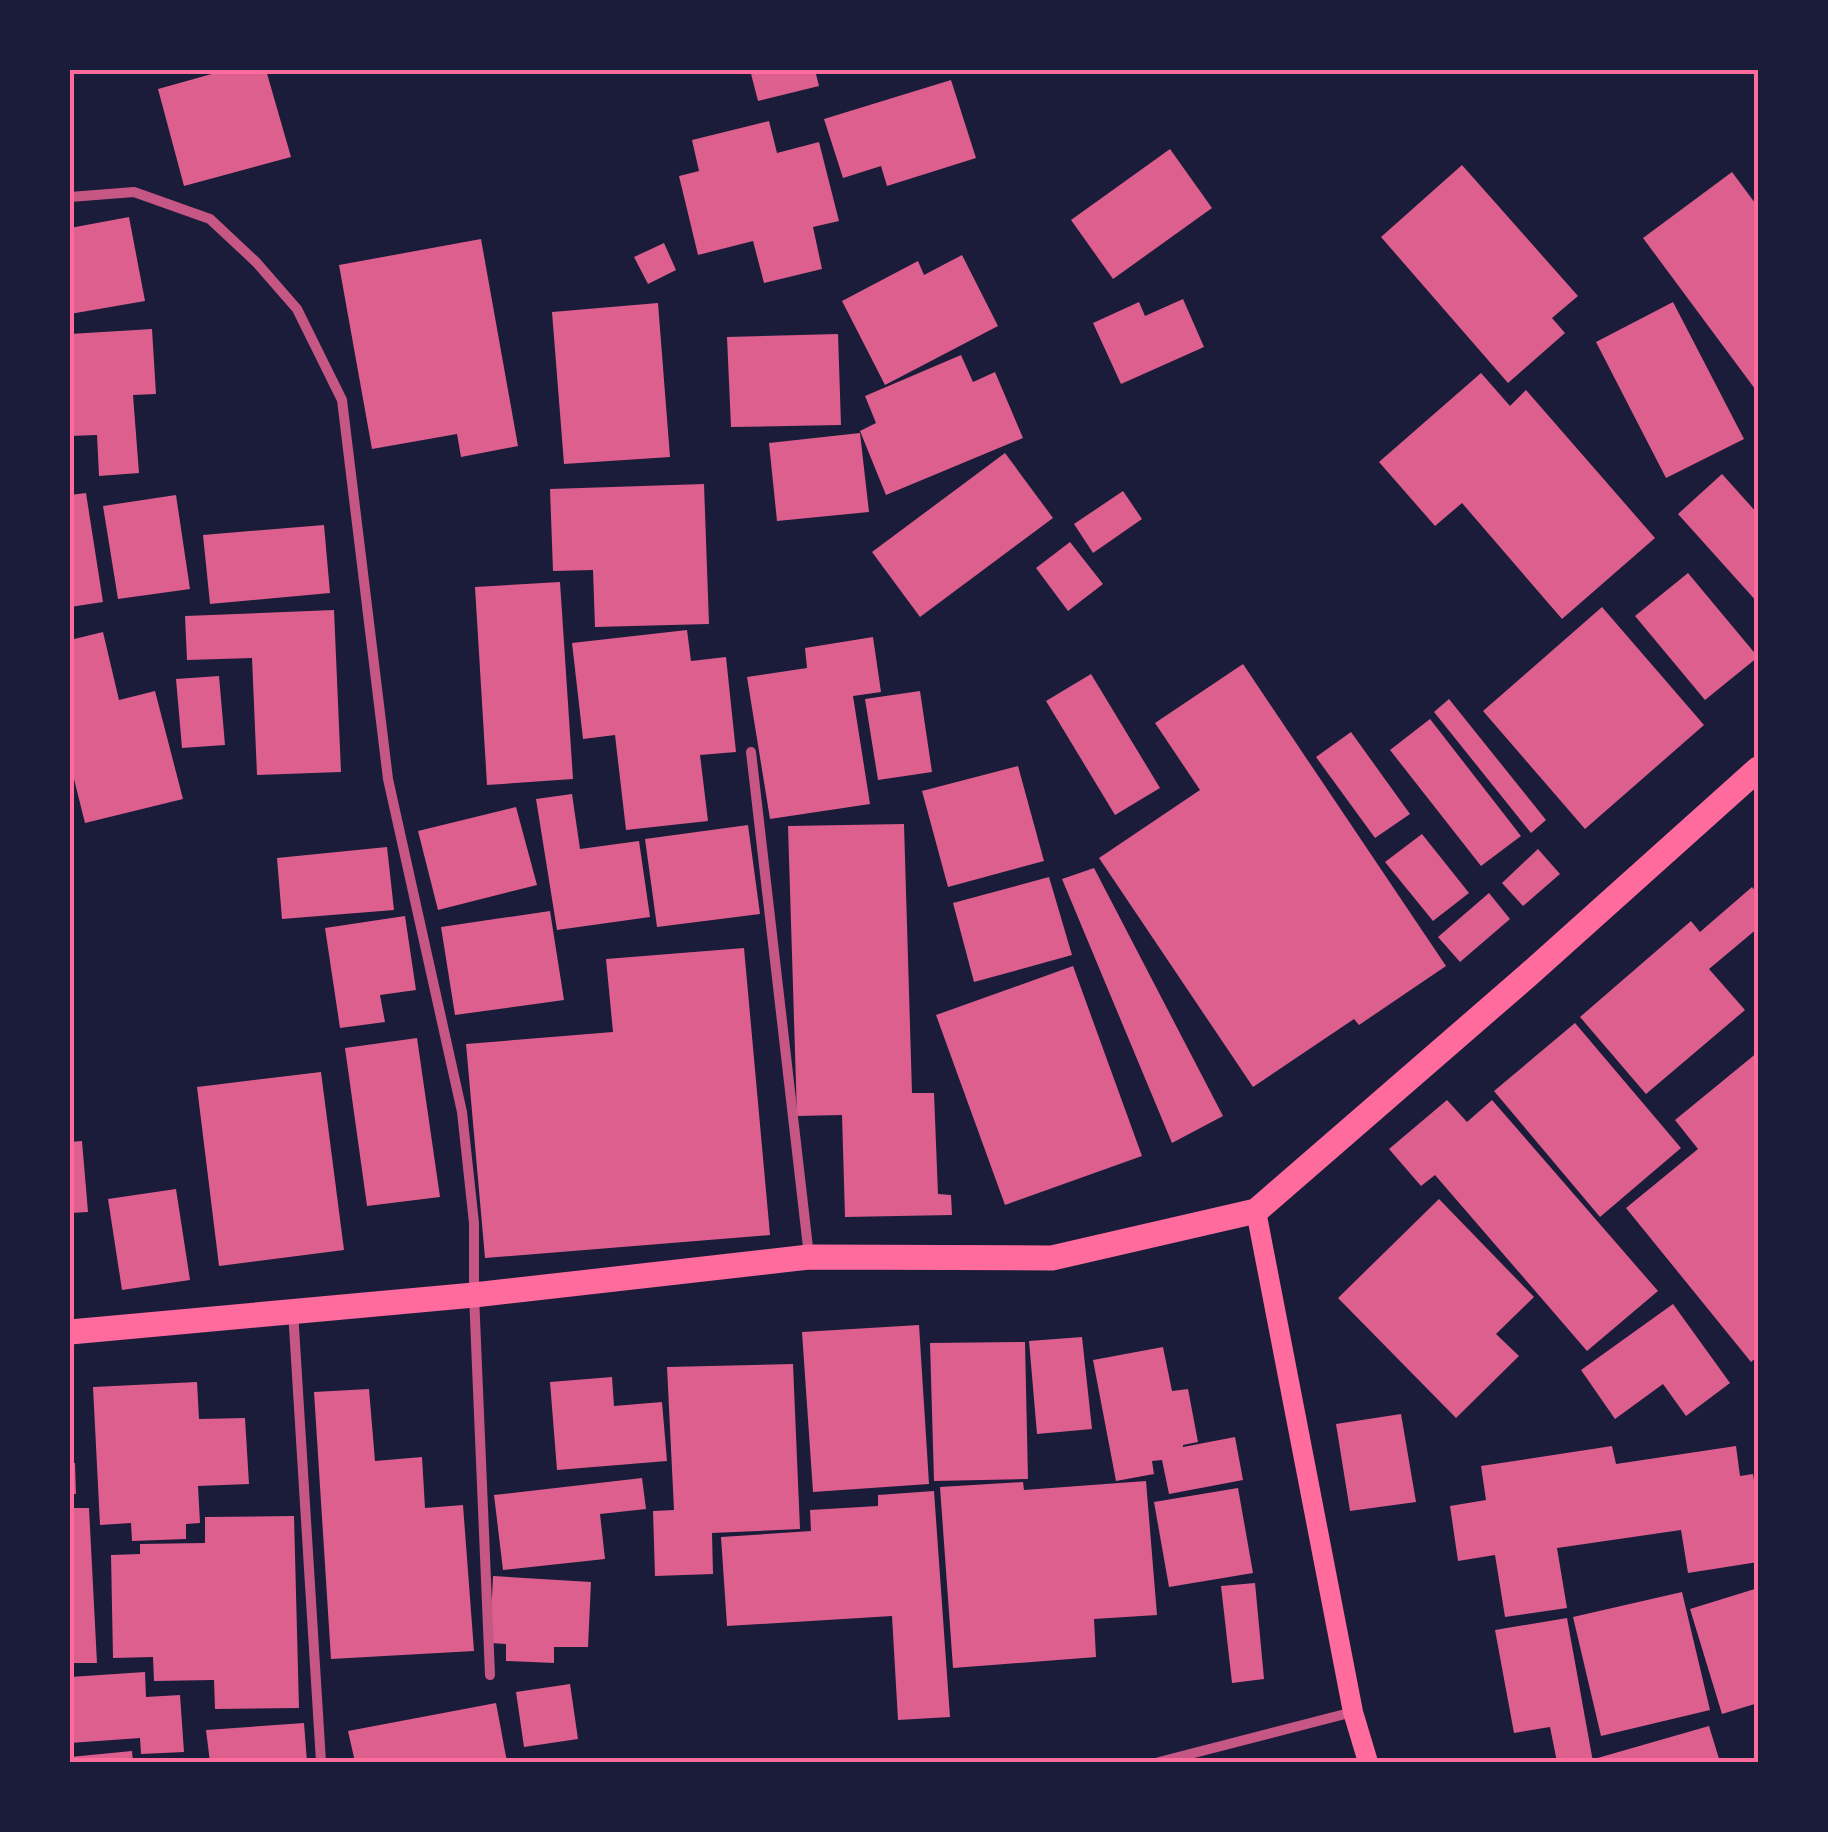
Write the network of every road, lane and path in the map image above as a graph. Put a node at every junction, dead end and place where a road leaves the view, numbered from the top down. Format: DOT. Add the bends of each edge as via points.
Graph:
graph roads {
  1 [pos="70,197"];
  2 [pos="751,752"];
  3 [pos="1758,769"];
  4 [pos="1256,1212"];
  5 [pos="809,1256"];
  6 [pos="474,1295"];
  7 [pos="293,1310"];
  8 [pos="70,1332"];
  9 [pos="490,1674"];
  10 [pos="1353,1712"];
  11 [pos="321,1762"];
  12 [pos="1159,1762"];
  13 [pos="1368,1762"];
  1 -- 6 [label="street" via="134,192 210,219 296,309 342,400 388,779 462,1112"];
  2 -- 5 [label="street"];
  3 -- 4 [label="main road"];
  4 -- 5 [label="main road" via="1052,1258"];
  4 -- 10 [label="main road"];
  5 -- 6 [label="main road"];
  6 -- 7 [label="main road"];
  6 -- 9 [label="street"];
  7 -- 8 [label="main road"];
  7 -- 11 [label="street"];
  10 -- 12 [label="street"];
  10 -- 13 [label="main road"];
}
